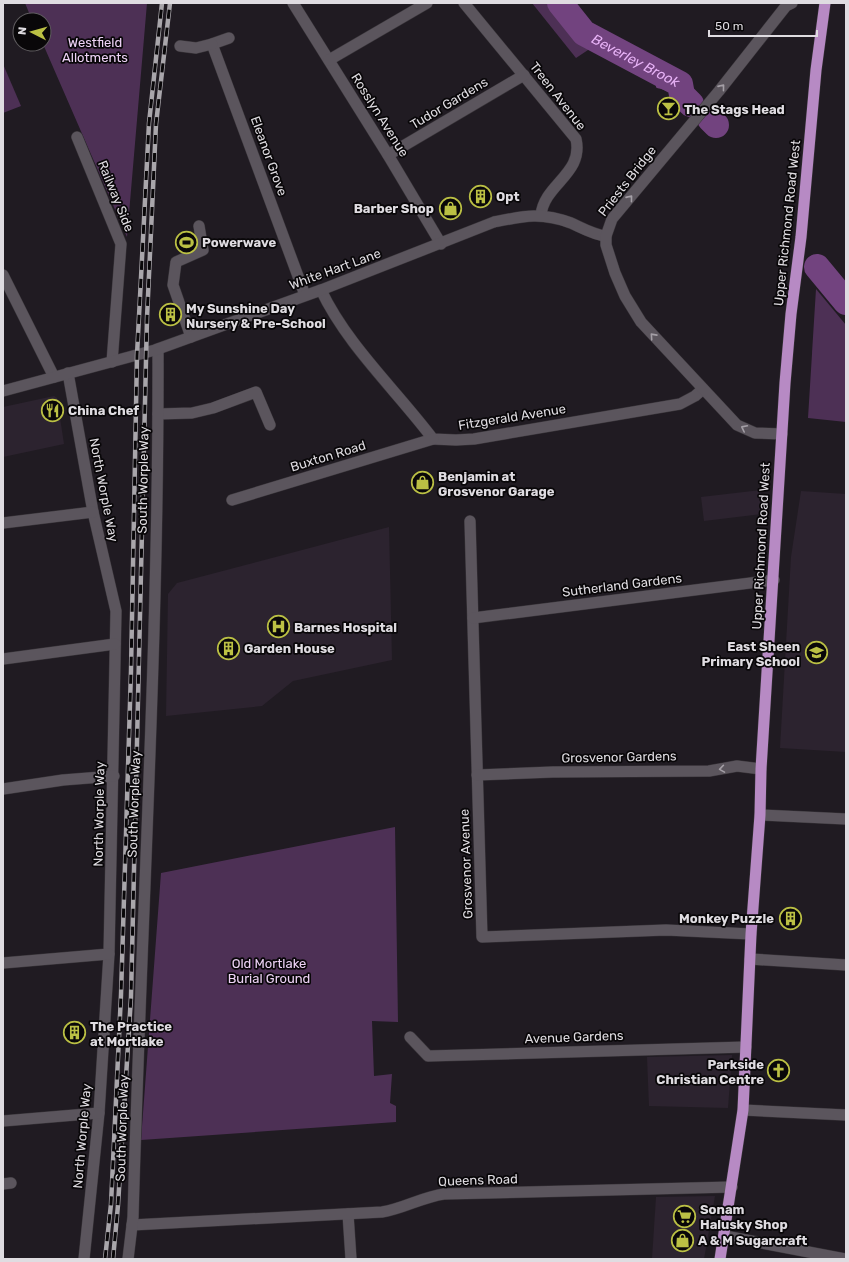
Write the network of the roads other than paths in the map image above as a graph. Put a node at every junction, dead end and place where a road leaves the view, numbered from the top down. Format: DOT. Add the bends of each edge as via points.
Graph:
graph roads {
  1 [pos="293,3"];
  2 [pos="428,3"];
  3 [pos="464,3"];
  4 [pos="792,3"];
  5 [pos="825,3"];
  6 [pos="229,38"];
  7 [pos="212,44"];
  8 [pos="180,46"];
  9 [pos="329,60"];
  10 [pos="524,75"];
  11 [pos="77,137"];
  12 [pos="388,155"];
  13 [pos="541,215"];
  14 [pos="199,226"];
  15 [pos="606,236"];
  16 [pos="441,244"];
  17 [pos="3,275"];
  18 [pos="321,290"];
  19 [pos="305,295"];
  20 [pos="192,337"];
  21 [pos="158,349"];
  22 [pos="112,362"];
  23 [pos="68,373"];
  24 [pos="54,377"];
  25 [pos="703,389"];
  26 [pos="3,391"];
  27 [pos="158,414"];
  28 [pos="270,425"];
  29 [pos="782,434"];
  30 [pos="432,439"];
  31 [pos="232,500"];
  32 [pos="93,512"];
  33 [pos="470,521"];
  34 [pos="3,524"];
  35 [pos="774,580"];
  36 [pos="473,618"];
  37 [pos="115,644"];
  38 [pos="3,659"];
  39 [pos="761,769"];
  40 [pos="477,775"];
  41 [pos="114,776"];
  42 [pos="3,789"];
  43 [pos="760,815"];
  44 [pos="846,819"];
  45 [pos="751,934"];
  46 [pos="110,954"];
  47 [pos="750,959"];
  48 [pos="3,963"];
  49 [pos="846,965"];
  50 [pos="410,1037"];
  51 [pos="746,1047"];
  52 [pos="742,1110"];
  53 [pos="99,1113"];
  54 [pos="846,1115"];
  55 [pos="3,1121"];
  56 [pos="732,1187"];
  57 [pos="348,1214"];
  58 [pos="132,1225"];
  59 [pos="725,1236"];
  60 [pos="84,1259"];
  61 [pos="128,1259"];
  62 [pos="351,1259"];
  63 [pos="720,1259"];
  64 [pos="845,1259"];
  1 -- 9 [label="street, Rosslyn Avenue"];
  2 -- 9 [label="street"];
  3 -- 10 [label="street, Treen Avenue"];
  15 -- 4 [label="street, Priests Bridge, one-way" via="612,219 786,6"];
  5 -- 29 [label="highway, Upper Richmond Road West" via="791,314"];
  6 -- 7 [label="street"];
  7 -- 8 [label="street" via="196,48"];
  7 -- 19 [label="street, Eleanor Grove"];
  9 -- 12 [label="street, Rosslyn Avenue"];
  10 -- 12 [label="street, Tudor Gardens"];
  10 -- 13 [label="street, Treen Avenue" via="576,139 578,146 575,162 544,201"];
  11 -- 22 [label="street, Railway Side" via="121,244"];
  12 -- 16 [label="street, Rosslyn Avenue"];
  13 -- 15 [label="street, White Hart Lane"];
  13 -- 16 [label="street, White Hart Lane" via="494,222"];
  14 -- 20 [label="street" via="203,250 176,262 174,285"];
  25 -- 15 [label="street, Priests Bridge, one-way" via="640,322 615,273 606,245"];
  16 -- 18 [label="street, White Hart Lane"];
  17 -- 24 [label="street"];
  18 -- 19 [label="street, White Hart Lane"];
  18 -- 30 [label="street" via="336,319"];
  19 -- 20 [label="street, White Hart Lane"];
  20 -- 21 [label="street, White Hart Lane"];
  21 -- 22 [label="street, White Hart Lane"];
  21 -- 27 [label="street, South Worple Way"];
  22 -- 23 [label="street, White Hart Lane"];
  23 -- 24 [label="street, White Hart Lane"];
  23 -- 32 [label="street, North Worple Way"];
  24 -- 26 [label="street, White Hart Lane"];
  29 -- 25 [label="street, Priests Bridge, one-way" via="755,433 742,428"];
  25 -- 30 [label="street, Fitzgerald Avenue" via="680,404 474,439"];
  27 -- 28 [label="street" via="192,413 256,392"];
  27 -- 58 [label="street, South Worple Way" via="156,585"];
  29 -- 35 [label="highway, Upper Richmond Road West"];
  30 -- 31 [label="street, Buxton Road"];
  32 -- 34 [label="street"];
  32 -- 37 [label="street, North Worple Way" via="116,611"];
  33 -- 36 [label="street, Grosvenor Avenue"];
  35 -- 36 [label="street, Sutherland Gardens"];
  35 -- 39 [label="highway, Upper Richmond Road West"];
  36 -- 40 [label="street, Grosvenor Avenue"];
  37 -- 38 [label="street"];
  37 -- 41 [label="street, North Worple Way"];
  39 -- 40 [label="street, Grosvenor Gardens, one-way" via="737,766 709,771"];
  39 -- 43 [label="highway, Upper Richmond Road West"];
  40 -- 45 [label="street, Grosvenor Avenue" via="482,937 666,930"];
  41 -- 42 [label="street"];
  41 -- 46 [label="street, North Worple Way"];
  43 -- 44 [label="street"];
  43 -- 45 [label="highway, Upper Richmond Road West"];
  45 -- 47 [label="highway, Upper Richmond Road West"];
  46 -- 48 [label="street"];
  46 -- 53 [label="street, North Worple Way"];
  47 -- 49 [label="street"];
  47 -- 51 [label="highway, Upper Richmond Road West"];
  50 -- 51 [label="street, Avenue Gardens" via="428,1056"];
  51 -- 52 [label="highway, Upper Richmond Road West"];
  52 -- 54 [label="street"];
  52 -- 56 [label="highway, Upper Richmond Road West"];
  53 -- 55 [label="street"];
  53 -- 60 [label="street, North Worple Way"];
  56 -- 57 [label="street, Queens Road" via="444,1194 392,1211"];
  56 -- 59 [label="highway, Upper Richmond Road West"];
  57 -- 58 [label="street, Queens Road"];
  57 -- 62 [label="street"];
  58 -- 61 [label="street, South Worple Way"];
  59 -- 63 [label="highway, Upper Richmond Road West"];
  59 -- 64 [label="street"];
}
